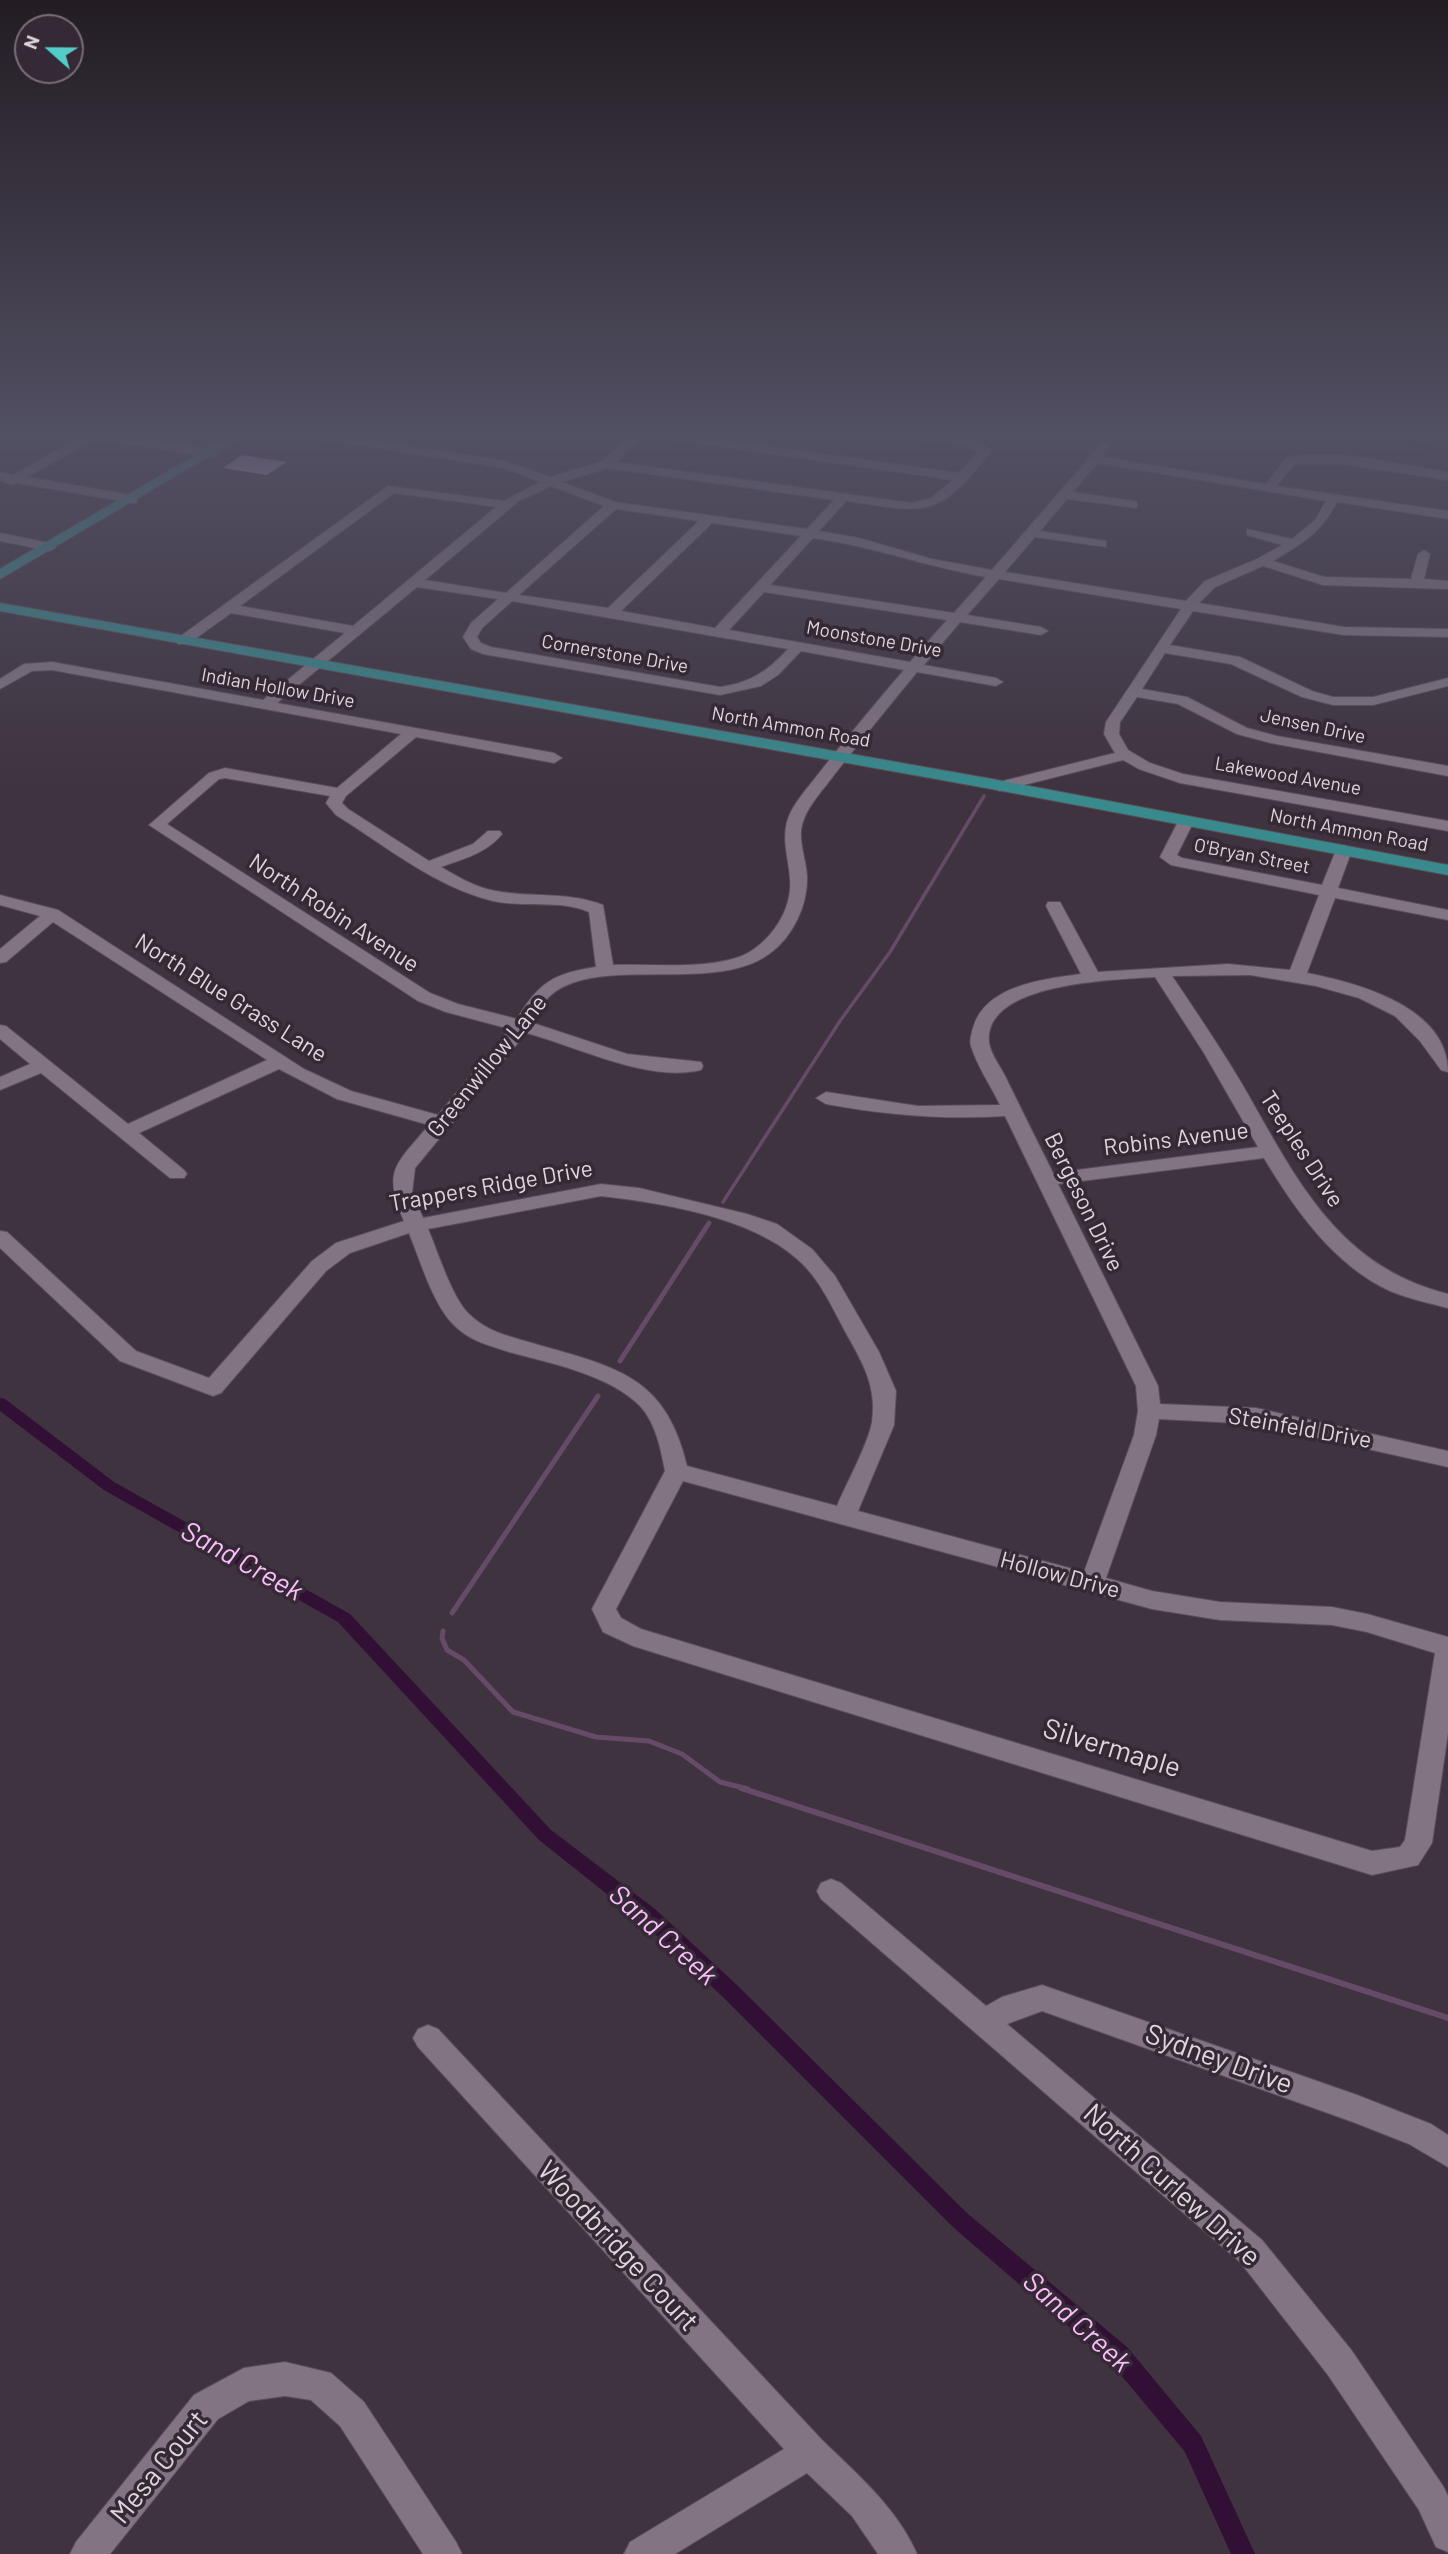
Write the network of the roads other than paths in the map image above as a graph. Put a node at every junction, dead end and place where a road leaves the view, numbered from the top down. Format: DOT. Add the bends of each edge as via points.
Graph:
graph roads {
  1 [pos="39,553"];
  2 [pos="40,553"];
  3 [pos="304,553"];
  4 [pos="447,553"];
  5 [pos="558,553"];
  6 [pos="673,553"];
  7 [pos="791,553"];
  8 [pos="892,553"];
  9 [pos="1013,553"];
  10 [pos="1278,553"];
  11 [pos="1424,554"];
  12 [pos="1262,562"];
  13 [pos="995,573"];
  14 [pos="0,575"];
  15 [pos="0,582"];
  16 [pos="413,582"];
  17 [pos="1417,583"];
  18 [pos="1448,585"];
  19 [pos="760,587"];
  20 [pos="509,597"];
  21 [pos="1189,606"];
  22 [pos="0,607"];
  23 [pos="228,608"];
  24 [pos="611,612"];
  25 [pos="0,614"];
  26 [pos="957,618"];
  27 [pos="126,630"];
  28 [pos="354,630"];
  29 [pos="1041,631"];
  30 [pos="719,632"];
  31 [pos="1448,633"];
  32 [pos="183,641"];
  33 [pos="799,645"];
  34 [pos="1162,648"];
  35 [pos="315,664"];
  36 [pos="914,665"];
  37 [pos="996,682"];
  38 [pos="1448,682"];
  39 [pos="0,685"];
  40 [pos="1135,692"];
  41 [pos="266,705"];
  42 [pos="413,732"];
  43 [pos="1125,755"];
  44 [pos="838,757"];
  45 [pos="554,758"];
  46 [pos="1448,771"];
  47 [pos="1000,786"];
  48 [pos="340,793"];
  49 [pos="1186,821"];
  50 [pos="1447,822"];
  51 [pos="494,834"];
  52 [pos="1344,850"];
  53 [pos="430,866"];
  54 [pos="1448,870"];
  55 [pos="1328,892"];
  56 [pos="0,900"];
  57 [pos="1055,906"];
  58 [pos="52,914"];
  59 [pos="1448,915"];
  60 [pos="0,958"];
  61 [pos="606,971"];
  62 [pos="1160,972"];
  63 [pos="1092,978"];
  64 [pos="1296,979"];
  65 [pos="522,1026"];
  66 [pos="0,1030"];
  67 [pos="1441,1044"];
  68 [pos="280,1061"];
  69 [pos="43,1065"];
  70 [pos="694,1066"];
  71 [pos="1448,1066"];
  72 [pos="0,1084"];
  73 [pos="825,1098"];
  74 [pos="1011,1111"];
  75 [pos="443,1122"];
  76 [pos="125,1132"];
  77 [pos="1271,1151"];
  78 [pos="177,1174"];
  79 [pos="1046,1180"];
  80 [pos="415,1225"];
  81 [pos="0,1237"];
  82 [pos="1448,1301"];
  83 [pos="1149,1411"];
  84 [pos="1448,1459"];
  85 [pos="677,1471"];
  86 [pos="844,1516"];
  87 [pos="1091,1583"];
  88 [pos="1448,1648"];
  89 [pos="831,1891"];
  90 [pos="987,2022"];
  91 [pos="428,2038"];
  92 [pos="1448,2153"];
  93 [pos="810,2452"];
  94 [pos="1448,2535"];
  95 [pos="88,2554"];
  96 [pos="444,2554"];
  97 [pos="642,2554"];
  98 [pos="899,2554"];
  1 -- 14 [label="main road"];
  2 -- 15 [label="main road"];
  3 -- 23 [label="street"];
  4 -- 16 [label="street"];
  5 -- 20 [label="street"];
  6 -- 24 [label="street"];
  7 -- 19 [label="street"];
  8 -- 13 [label="street"];
  9 -- 13 [label="street, Greenwillow Lane"];
  10 -- 12 [label="street"];
  11 -- 17 [label="street"];
  12 -- 17 [label="street" via="1323,581"];
  12 -- 21 [label="street" via="1210,584"];
  13 -- 21 [label="street"];
  13 -- 26 [label="street, Greenwillow Lane"];
  16 -- 20 [label="street, Moonstone Drive"];
  16 -- 28 [label="street"];
  17 -- 18 [label="street"];
  19 -- 26 [label="street"];
  19 -- 30 [label="street"];
  20 -- 24 [label="street, Moonstone Drive"];
  20 -- 33 [label="street, Cornerstone Drive" via="476,626 470,637 475,646 720,691 756,685 771,676"];
  21 -- 31 [label="street" via="1339,634"];
  21 -- 34 [label="street"];
  22 -- 27 [label="main road, North Ammon Road"];
  23 -- 28 [label="street"];
  23 -- 32 [label="street"];
  24 -- 30 [label="street, Moonstone Drive"];
  25 -- 27 [label="main road, North Ammon Road"];
  26 -- 29 [label="street"];
  26 -- 36 [label="street, Greenwillow Lane"];
  27 -- 32 [label="main road, North Ammon Road"];
  28 -- 35 [label="street"];
  30 -- 33 [label="street, Moonstone Drive"];
  32 -- 35 [label="main road, North Ammon Road"];
  33 -- 36 [label="street, Moonstone Drive"];
  34 -- 38 [label="street" via="1235,660 1307,694 1334,701 1373,701"];
  34 -- 40 [label="street"];
  35 -- 41 [label="street"];
  35 -- 44 [label="main road, North Ammon Road"];
  36 -- 37 [label="street, Moonstone Drive"];
  36 -- 44 [label="street, Greenwillow Lane"];
  39 -- 41 [label="street, Indian Hollow Drive" via="18,672 40,665"];
  40 -- 43 [label="street" via="1110,733"];
  40 -- 46 [label="street, Jensen Drive" via="1182,700 1242,731 1276,740"];
  41 -- 42 [label="street, Indian Hollow Drive"];
  42 -- 45 [label="street, Indian Hollow Drive"];
  42 -- 48 [label="street"];
  43 -- 47 [label="street"];
  43 -- 50 [label="street, Lakewood Avenue" via="1180,778"];
  44 -- 47 [label="main road, North Ammon Road"];
  44 -- 61 [label="street, Greenwillow Lane" via="795,820 797,901 783,929 764,950 741,963"];
  47 -- 49 [label="main road, North Ammon Road"];
  48 -- 53 [label="street" via="334,803 342,812"];
  48 -- 65 [label="street, North Robin Avenue" via="225,773 214,776 157,825 424,998"];
  49 -- 52 [label="main road, North Ammon Road"];
  49 -- 55 [label="street, O'Bryan Street" via="1168,857 1177,862"];
  51 -- 53 [label="street" via="479,847"];
  52 -- 54 [label="main road, North Ammon Road"];
  52 -- 55 [label="street, O'Bryan Street"];
  53 -- 61 [label="street" via="481,893 582,901 597,909"];
  55 -- 59 [label="street"];
  55 -- 64 [label="street, O'Bryan Street"];
  56 -- 58 [label="street, North Blue Grass Lane"];
  57 -- 63 [label="street"];
  58 -- 60 [label="street"];
  58 -- 68 [label="street, North Blue Grass Lane"];
  61 -- 65 [label="street, Greenwillow Lane" via="572,976 539,996"];
  62 -- 63 [label="street, Bergeson Drive"];
  62 -- 64 [label="street, Bergeson Drive" via="1214,968"];
  62 -- 77 [label="street, Teeples Drive"];
  63 -- 74 [label="street, Bergeson Drive" via="1012,994 995,1005 982,1026 980,1045"];
  64 -- 67 [label="street, Bergeson Drive" via="1383,1000"];
  65 -- 70 [label="street, North Robin Avenue" via="646,1065"];
  65 -- 75 [label="street, Greenwillow Lane"];
  66 -- 69 [label="street"];
  67 -- 71 [label="street, Bergeson Drive"];
  68 -- 75 [label="street, North Blue Grass Lane" via="344,1095"];
  68 -- 76 [label="street"];
  69 -- 72 [label="street"];
  69 -- 76 [label="street"];
  73 -- 74 [label="street" via="937,1115"];
  74 -- 79 [label="street, Bergeson Drive"];
  75 -- 80 [label="street, Greenwillow Lane" via="405,1167 402,1193"];
  76 -- 78 [label="street"];
  77 -- 79 [label="street, Robins Avenue"];
  77 -- 82 [label="street, Teeples Drive" via="1307,1210 1363,1265 1392,1283"];
  79 -- 83 [label="street, Bergeson Drive" via="1147,1386"];
  80 -- 81 [label="street, Trappers Ridge Drive" via="342,1248 319,1266 214,1388 128,1356"];
  80 -- 85 [label="street, Greenwillow Lane" via="459,1318 481,1336 584,1366 629,1386 649,1402 661,1421"];
  80 -- 86 [label="street, Trappers Ridge Drive" via="601,1190 639,1194 770,1229 805,1254 828,1282 885,1391 883,1424"];
  83 -- 84 [label="street, Steinfeld Drive" via="1256,1416"];
  83 -- 87 [label="street, Bergeson Drive" via="1145,1434"];
  85 -- 86 [label="street, Hollow Drive"];
  85 -- 88 [label="street, Silvermaple" via="604,1609 612,1625 634,1636 1372,1863 1408,1857 1418,1843"];
  86 -- 87 [label="street, Hollow Drive"];
  87 -- 88 [label="street, Hollow Drive" via="1187,1608 1332,1616"];
  89 -- 90 [label="street, North Curlew Drive"];
  90 -- 92 [label="street, Sydney Drive" via="1009,2007 1042,1998 1357,2109 1420,2134"];
  90 -- 94 [label="street, North Curlew Drive" via="1251,2251 1340,2362 1431,2498"];
  91 -- 93 [label="street, Woodbridge Court"];
  93 -- 97 [label="street"];
  93 -- 98 [label="street, Woodbridge Court" via="864,2504"];
  95 -- 96 [label="street, Mesa Court" via="206,2407 244,2385 285,2379 319,2385 352,2414"];
}
